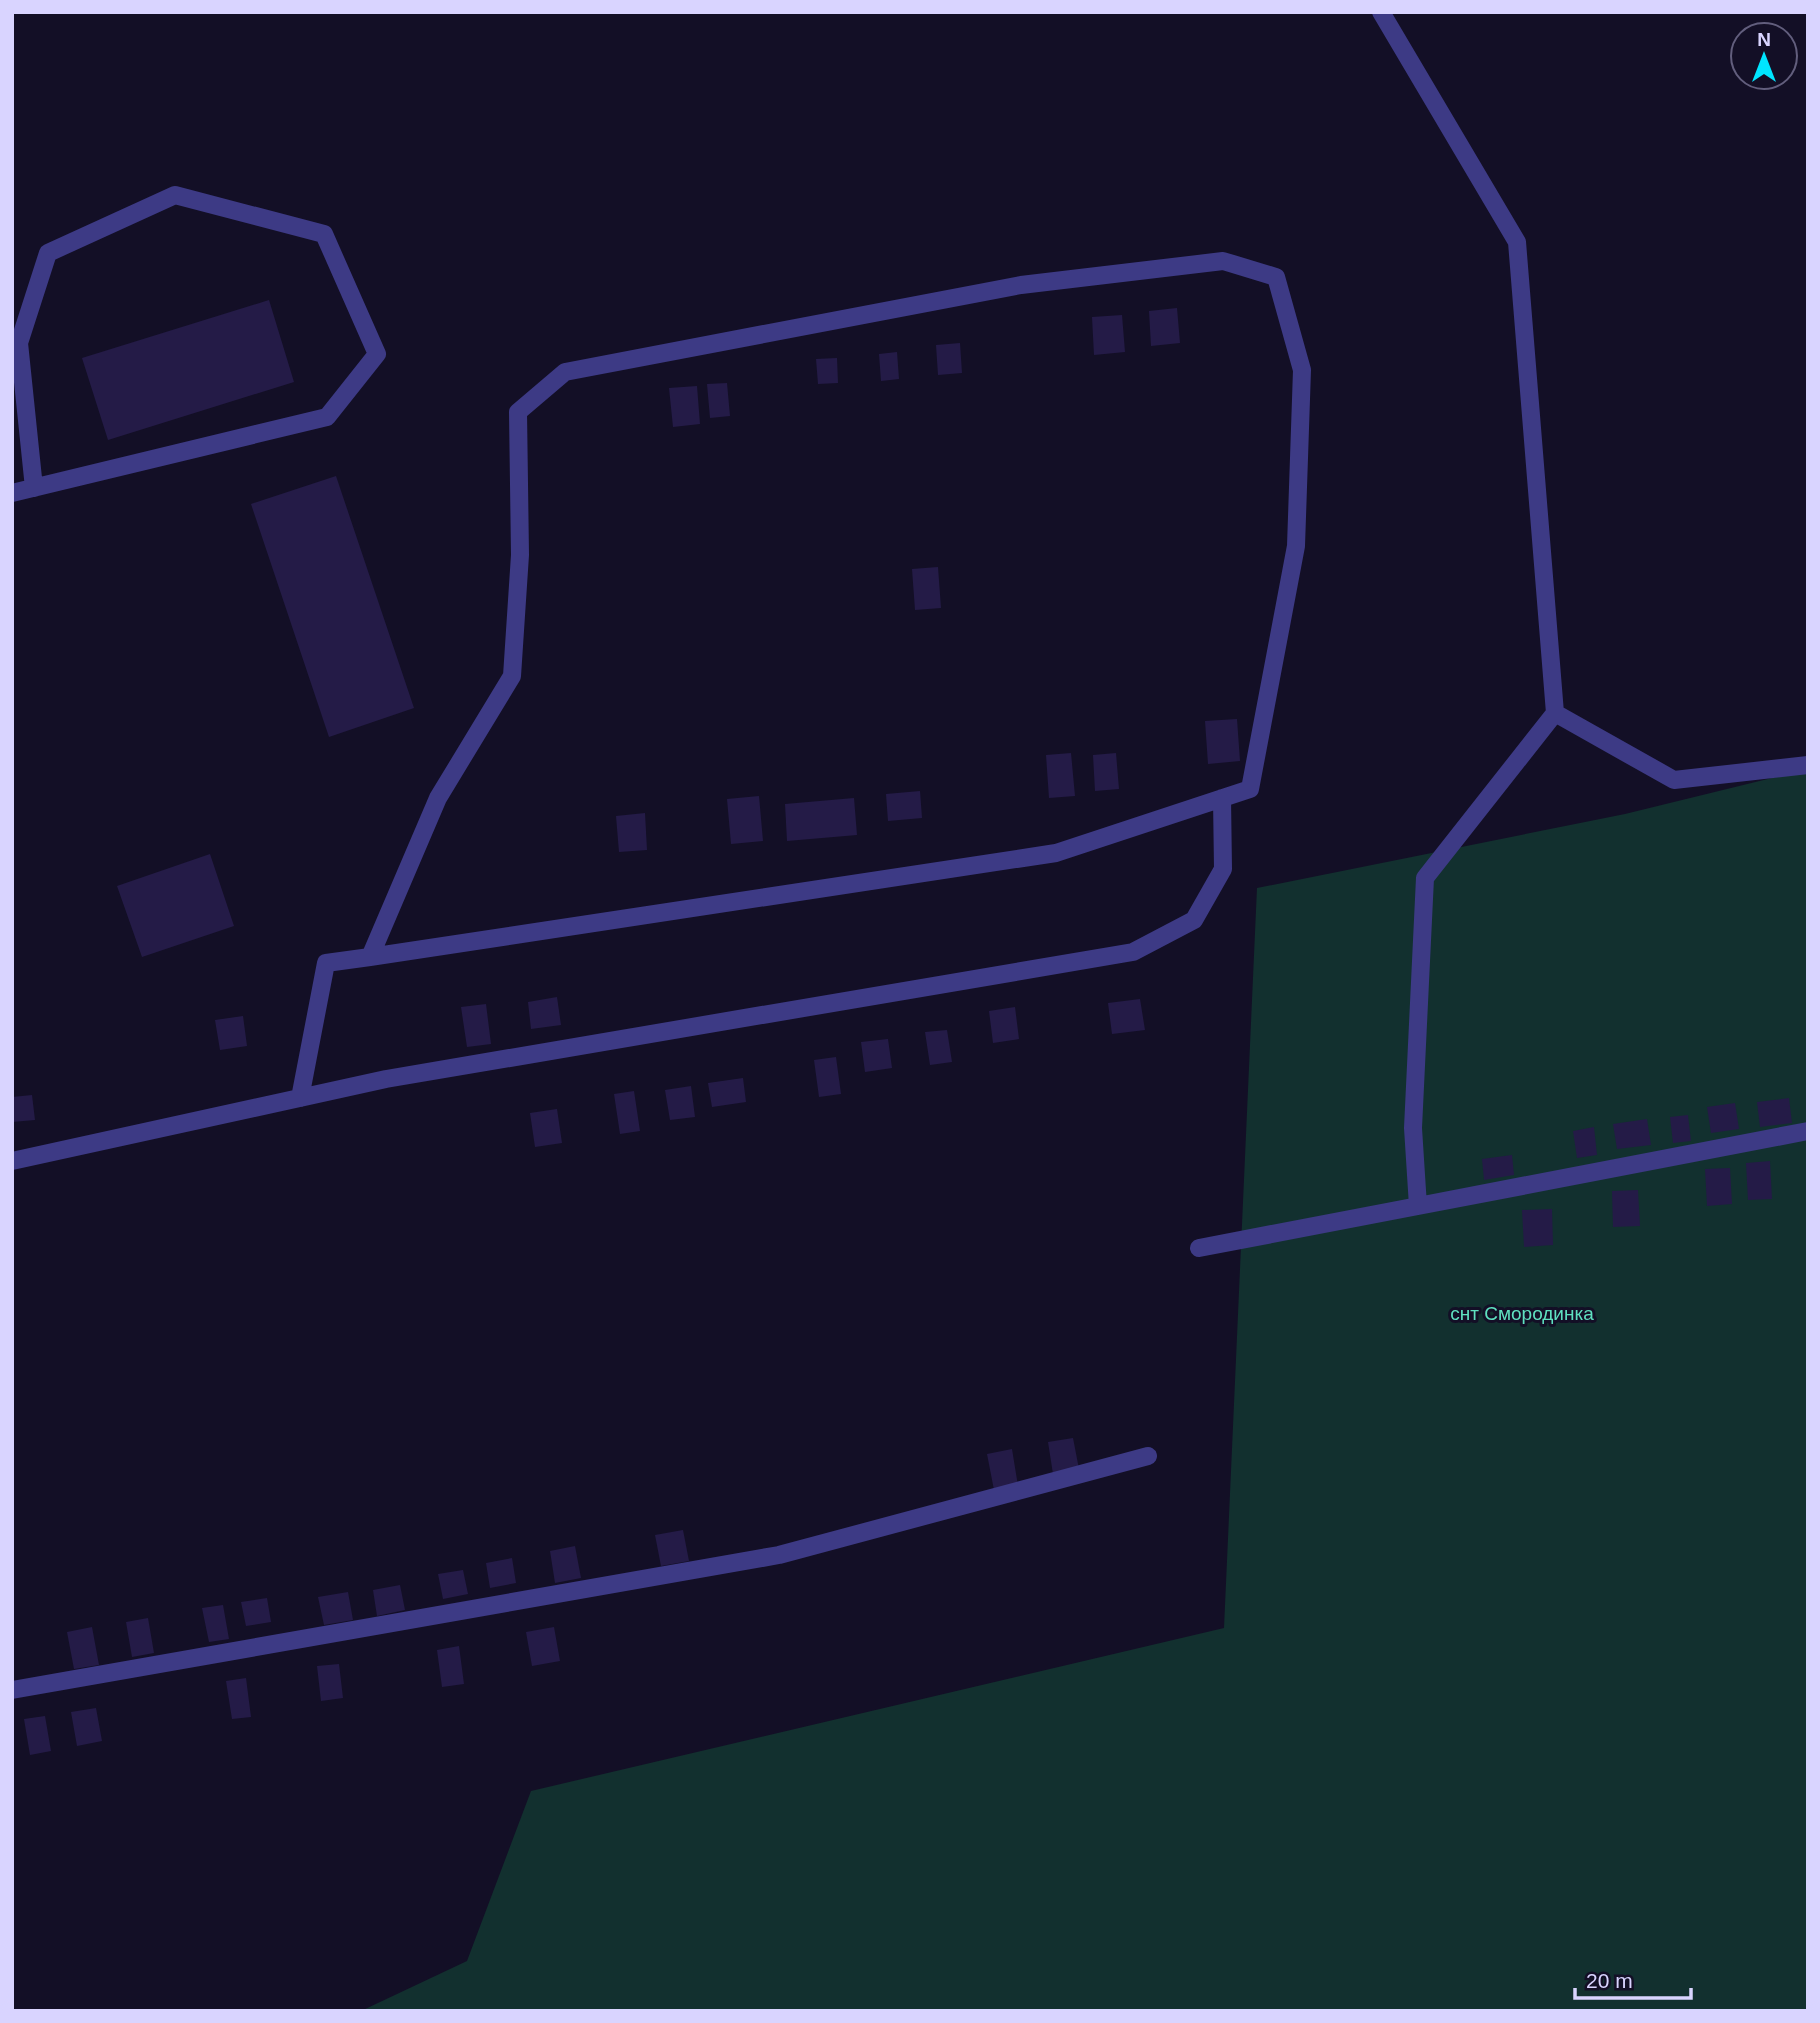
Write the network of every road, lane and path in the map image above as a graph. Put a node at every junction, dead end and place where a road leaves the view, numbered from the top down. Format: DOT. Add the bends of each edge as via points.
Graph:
graph roads {
  1 [pos="1381,12"];
  2 [pos="16,338"];
  3 [pos="34,488"];
  4 [pos="12,493"];
  5 [pos="1555,713"];
  6 [pos="1808,765"];
  7 [pos="1222,798"];
  8 [pos="370,957"];
  9 [pos="300,1098"];
  10 [pos="1808,1131"];
  11 [pos="12,1161"];
  12 [pos="1418,1206"];
  13 [pos="1199,1248"];
  14 [pos="1148,1457"];
  15 [pos="12,1690"];
  1 -- 5 [label="street" via="1517,242"];
  2 -- 3 [label="street"];
  2 -- 3 [label="street" via="48,253 175,195 324,234 377,354 327,417"];
  3 -- 4 [label="street"];
  5 -- 6 [label="street" via="1674,780"];
  5 -- 12 [label="street" via="1425,878 1413,1128"];
  7 -- 8 [label="street" via="1056,853"];
  7 -- 8 [label="street" via="1250,789 1296,545 1303,370 1276,277 1223,261 1021,285 565,372 518,412 520,555 512,676 438,798"];
  7 -- 9 [label="street" via="1223,869 1200,910 1194,920 1133,952 386,1079"];
  8 -- 9 [label="street" via="326,963"];
  9 -- 11 [label="street"];
  10 -- 12 [label="street"];
  12 -- 13 [label="street"];
  14 -- 15 [label="street" via="779,1555"];
}
